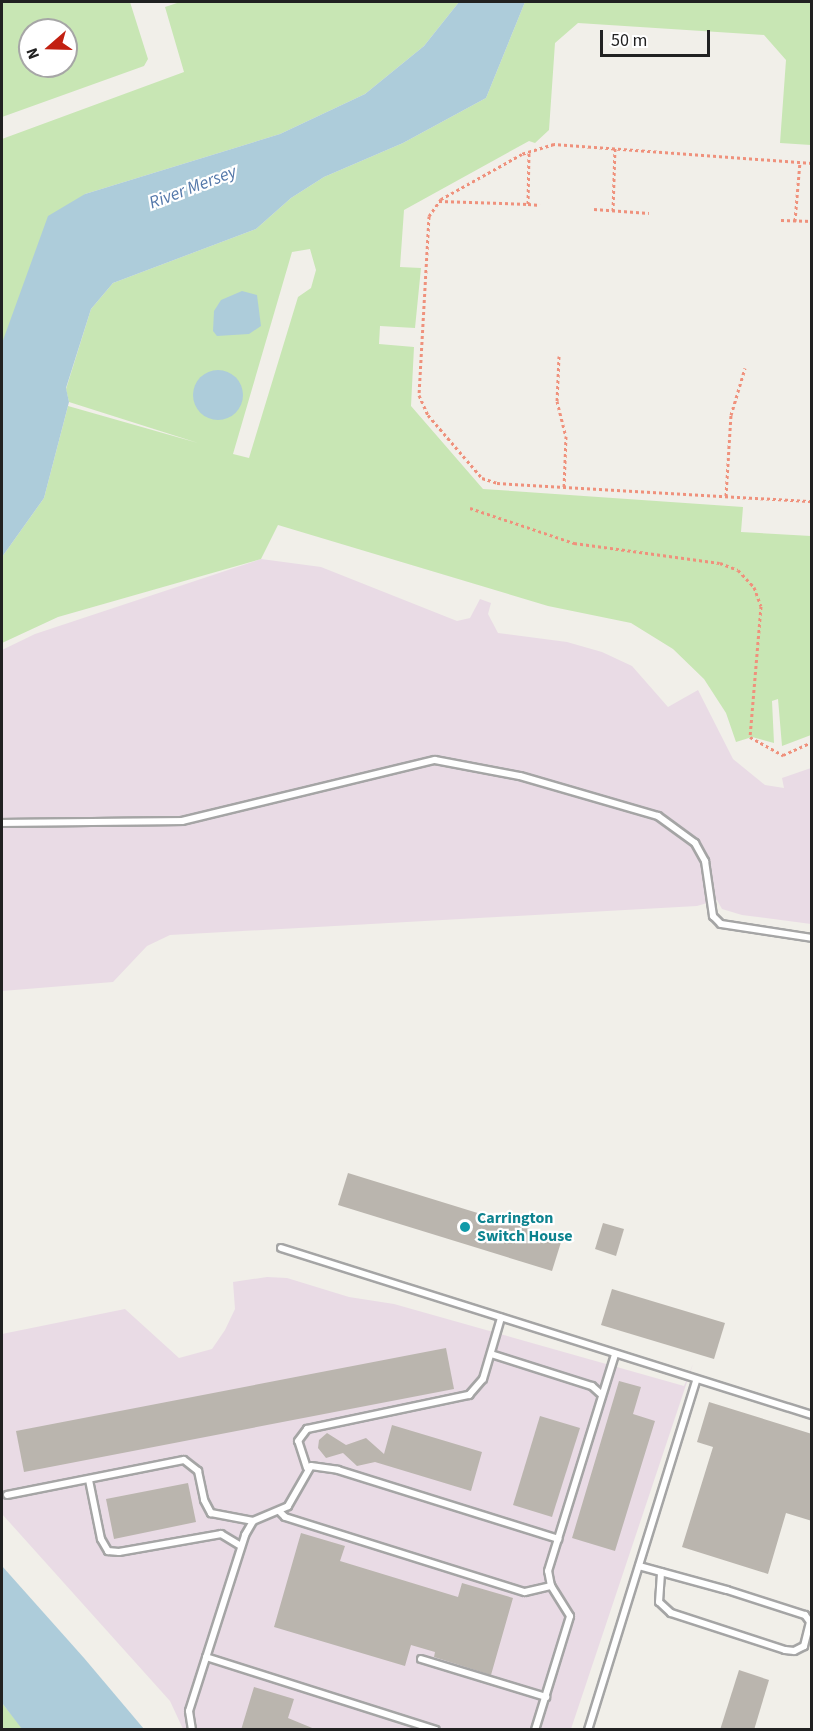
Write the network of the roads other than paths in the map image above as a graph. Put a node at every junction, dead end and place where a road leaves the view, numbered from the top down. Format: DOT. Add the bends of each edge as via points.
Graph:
graph roads {
  1 [pos="2,823"];
  2 [pos="812,938"];
  3 [pos="281,1248"];
  4 [pos="501,1318"];
  5 [pos="491,1354"];
  6 [pos="615,1355"];
  7 [pos="696,1381"];
  8 [pos="602,1396"];
  9 [pos="812,1416"];
  10 [pos="307,1468"];
  11 [pos="89,1480"];
  12 [pos="7,1495"];
  13 [pos="279,1512"];
  14 [pos="253,1521"];
  15 [pos="558,1539"];
  16 [pos="241,1546"];
  17 [pos="639,1566"];
  18 [pos="661,1572"];
  19 [pos="551,1586"];
  20 [pos="206,1657"];
  21 [pos="421,1659"];
  22 [pos="546,1697"];
  23 [pos="192,1730"];
  24 [pos="436,1730"];
  25 [pos="535,1730"];
  26 [pos="588,1730"];
  1 -- 2 [label="lane" via="182,821 435,760 520,777 658,816 695,843 705,861 713,916 721,924"];
  3 -- 4 [label="lane"];
  4 -- 5 [label="lane"];
  4 -- 6 [label="lane"];
  5 -- 8 [label="lane" via="597,1388"];
  5 -- 10 [label="lane" via="483,1379 469,1395 307,1429 300,1434 298,1449"];
  6 -- 7 [label="lane"];
  6 -- 8 [label="lane"];
  7 -- 9 [label="lane"];
  7 -- 17 [label="lane"];
  8 -- 15 [label="lane"];
  10 -- 13 [label="lane" via="288,1506"];
  10 -- 15 [label="lane" via="322,1465"];
  11 -- 12 [label="lane"];
  11 -- 14 [label="lane" via="184,1460 198,1471 211,1513"];
  11 -- 16 [label="lane" via="101,1539 108,1551 221,1534"];
  13 -- 14 [label="lane"];
  13 -- 19 [label="lane" via="525,1592"];
  14 -- 16 [label="lane"];
  15 -- 19 [label="lane" via="548,1571"];
  16 -- 20 [label="lane"];
  17 -- 18 [label="lane"];
  17 -- 26 [label="lane"];
  18 -- 18 [label="lane" via="805,1615 810,1622 804,1646 785,1650 671,1613 659,1602"];
  19 -- 22 [label="lane" via="570,1616"];
  20 -- 23 [label="lane" via="189,1711"];
  20 -- 24 [label="lane"];
  21 -- 22 [label="lane"];
  22 -- 25 [label="lane"];
}
